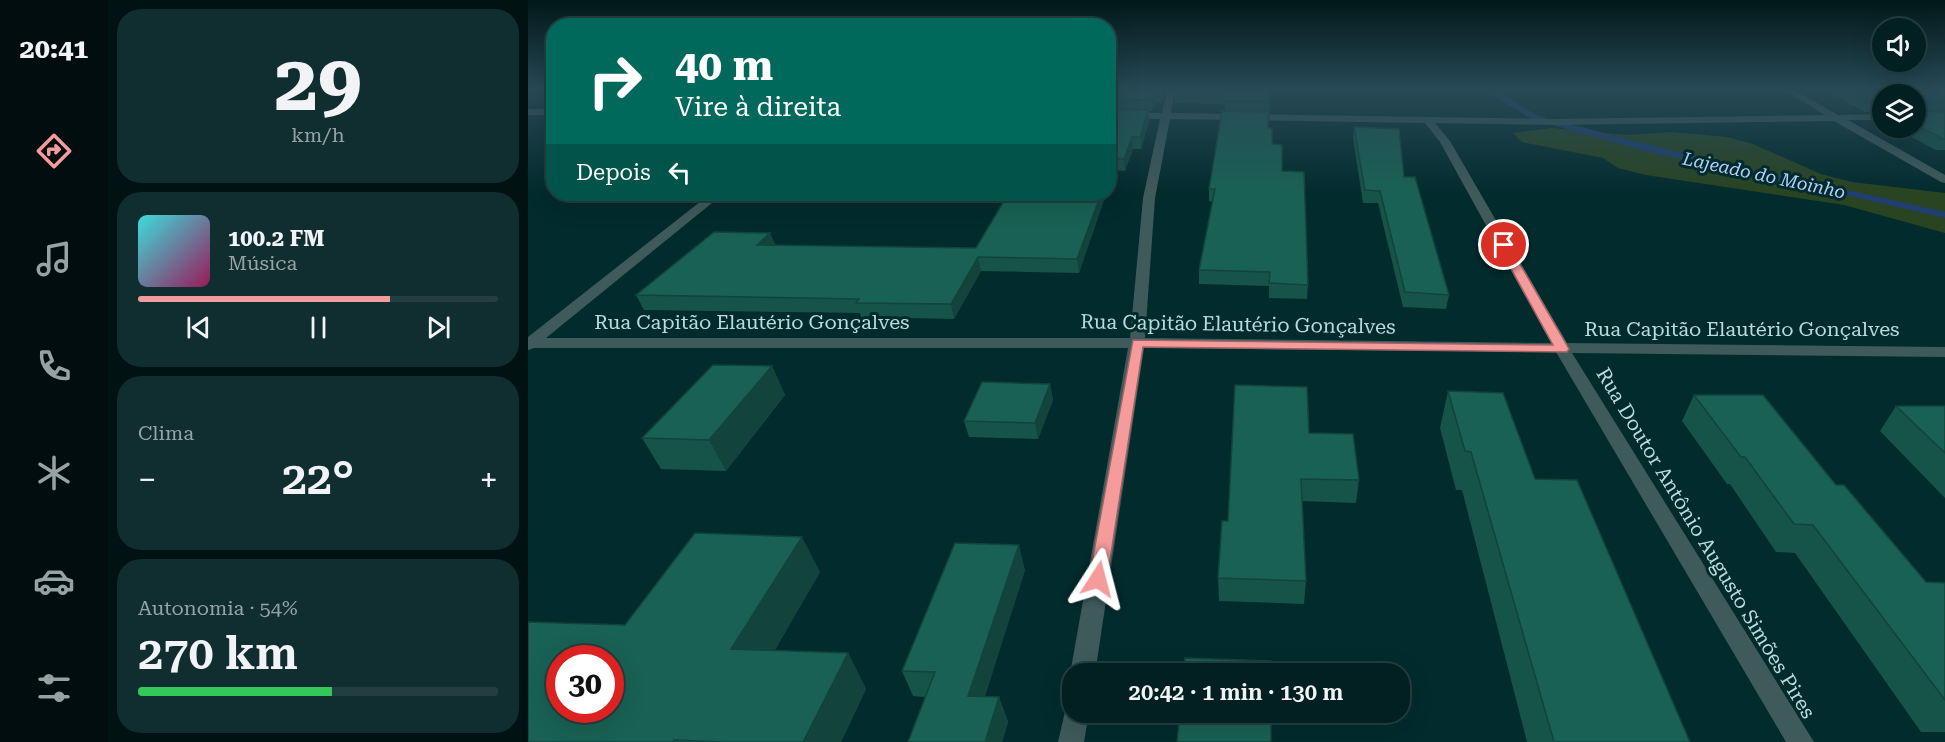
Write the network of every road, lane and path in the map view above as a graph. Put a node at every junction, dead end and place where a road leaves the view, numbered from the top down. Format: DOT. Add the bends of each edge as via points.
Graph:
graph roads {
  1 [pos="1162,125"];
  2 [pos="1432,125"];
  3 [pos="1848,125"];
  4 [pos="1945,180"];
  5 [pos="708,201"];
  6 [pos="1137,343"];
  7 [pos="529,344"];
  8 [pos="1562,349"];
  9 [pos="1945,352"];
  10 [pos="1084,663"];
  11 [pos="1074,723"];
  12 [pos="1071,742"];
  13 [pos="1801,742"];
  1 -- 6 [label="street" via="1149,198"];
  2 -- 8 [label="street, Rua Doutor Antônio Augusto Simões Pires" via="1445,141"];
  3 -- 4 [label="street"];
  5 -- 7 [label="street"];
  6 -- 7 [label="street, Rua Capitão Elautério Gonçalves"];
  6 -- 8 [label="street, Rua Capitão Elautério Gonçalves"];
  6 -- 10 [label="street"];
  8 -- 9 [label="street, Rua Capitão Elautério Gonçalves"];
  8 -- 13 [label="street, Rua Doutor Antônio Augusto Simões Pires"];
  11 -- 12 [label="street"];
}
